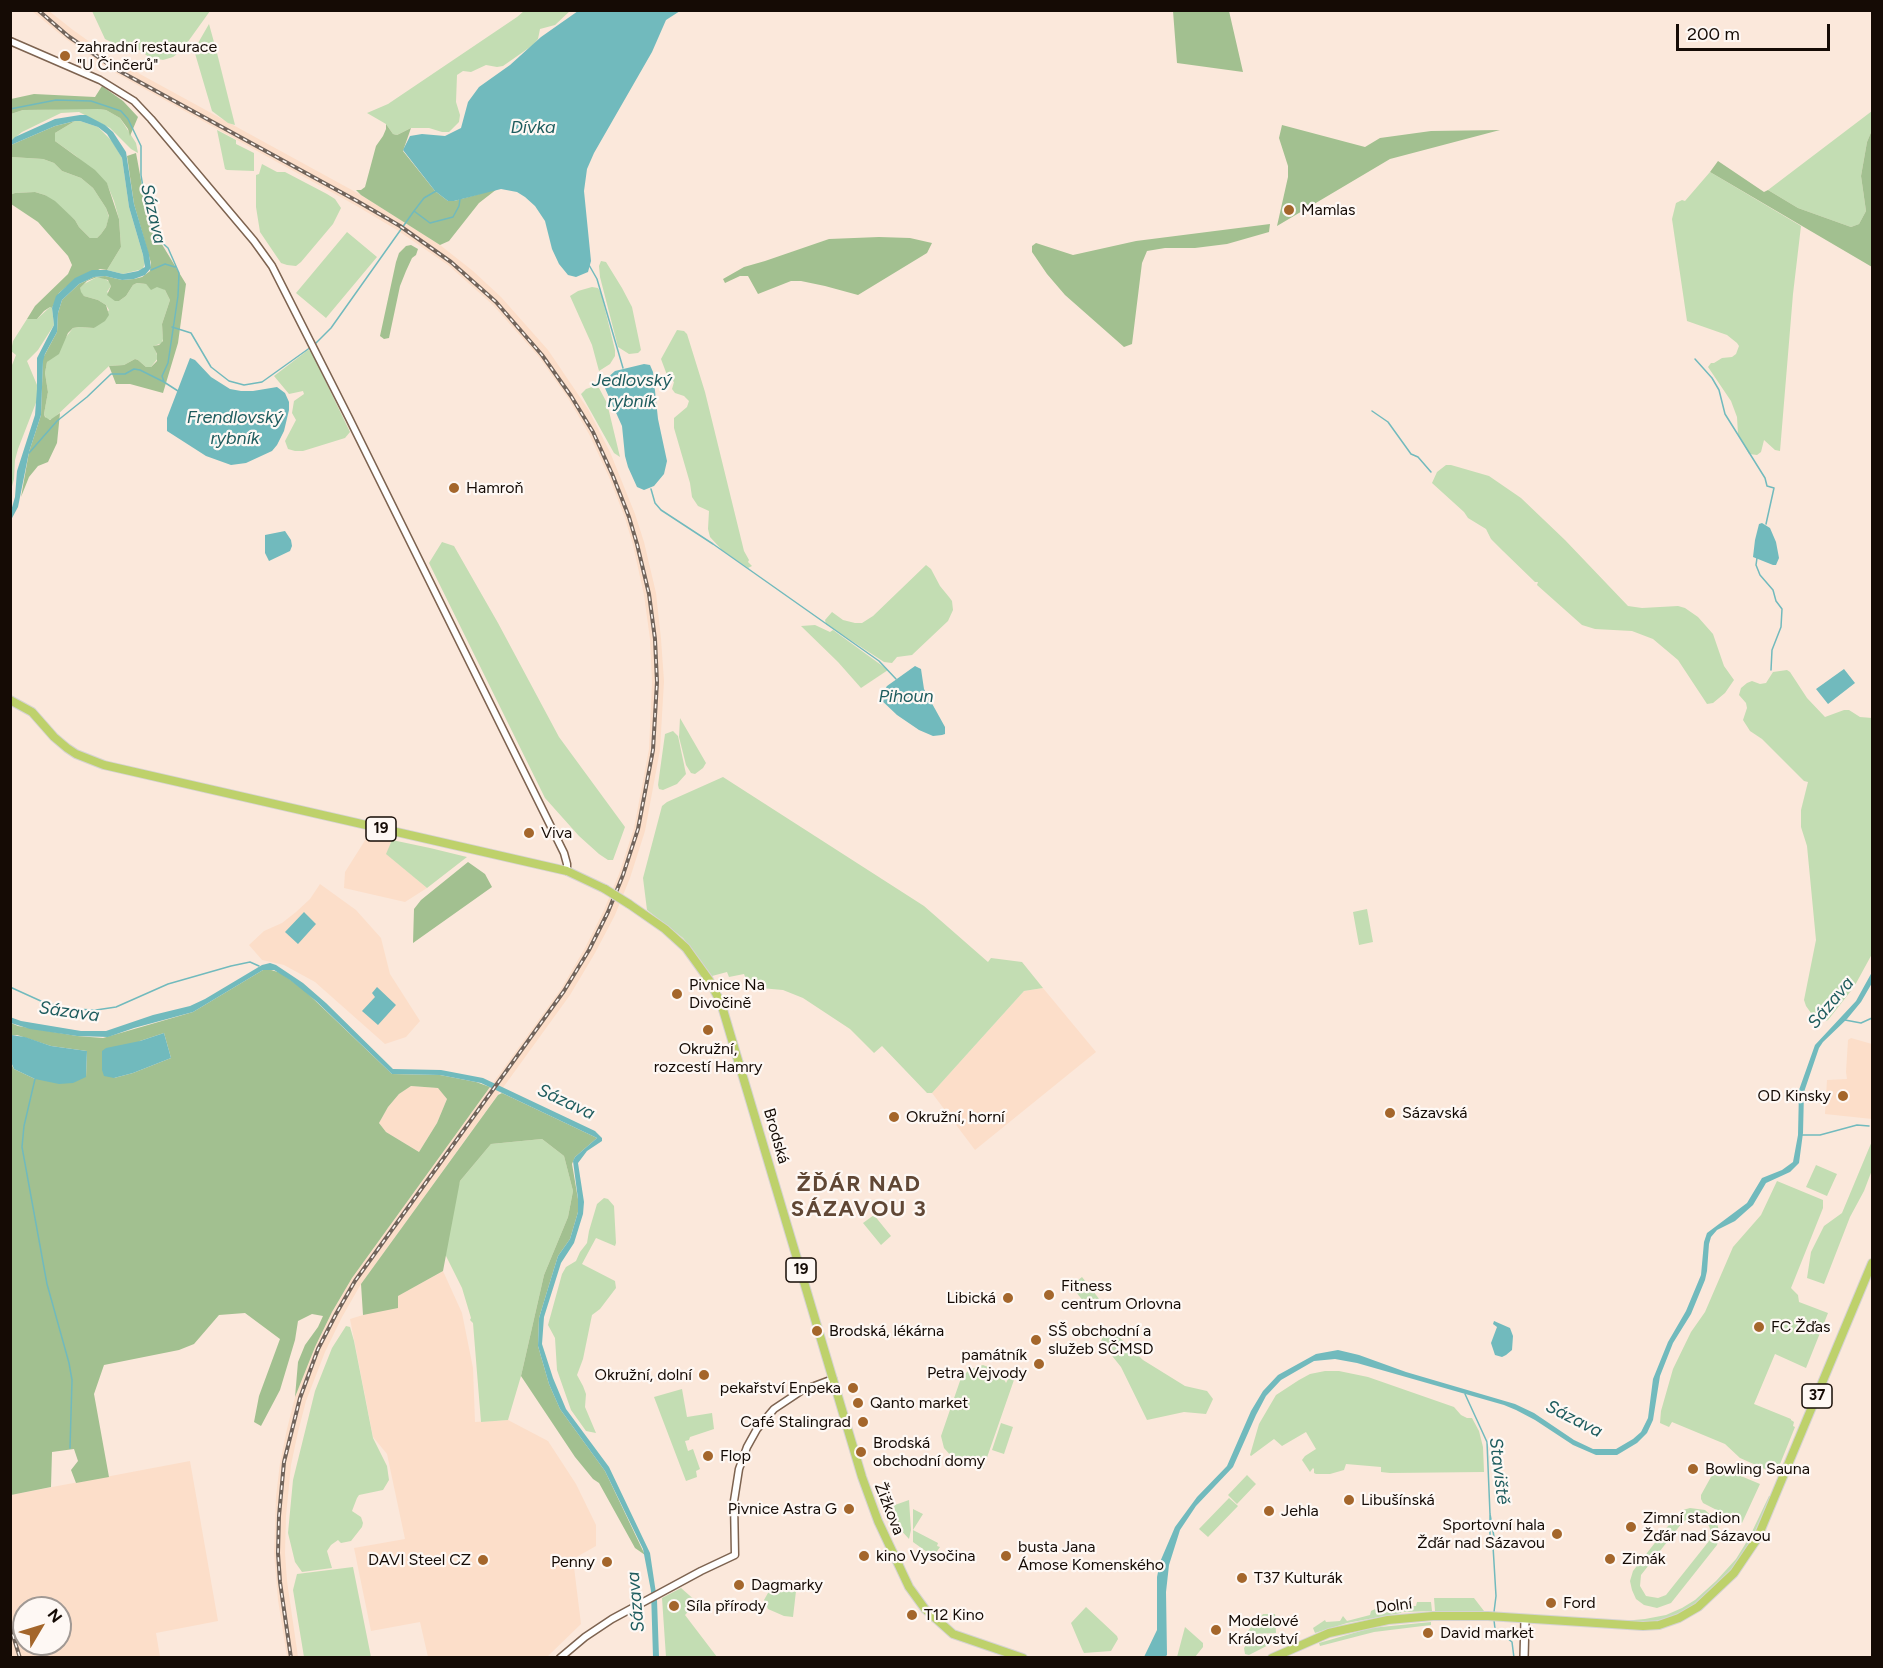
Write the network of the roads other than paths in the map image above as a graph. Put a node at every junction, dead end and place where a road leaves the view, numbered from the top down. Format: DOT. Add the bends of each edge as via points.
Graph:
graph roads {
  1 [pos="10,41"];
  2 [pos="10,700"];
  3 [pos="567,871"];
  4 [pos="1872,1263"];
  5 [pos="833,1379"];
  6 [pos="862,1477"];
  7 [pos="1526,1619"];
  8 [pos="560,1658"];
  9 [pos="1023,1658"];
  10 [pos="1272,1658"];
  11 [pos="1524,1658"];
  1 -- 3 [label="street" via="100,80 134,101 272,266 564,853"];
  2 -- 3 [label="main road, 19" via="32,712 67,748 104,765"];
  3 -- 5 [label="main road, Brodská / 19, bridge" via="605,889 665,928 686,948 709,980 721,1003"];
  4 -- 7 [label="main road, 37" via="1757,1539 1742,1563 1717,1590 1698,1607 1659,1625"];
  5 -- 6 [label="main road, Brodská / 19"];
  5 -- 8 [label="street" via="801,1391 774,1409 757,1429 739,1469 735,1556 585,1636"];
  6 -- 9 [label="main road, Žižkova / 19" via="890,1547 924,1609 953,1634"];
  7 -- 10 [label="main road, Dolní / 37" via="1422,1617 1371,1623 1329,1633"];
  7 -- 11 [label="main road"];
}
